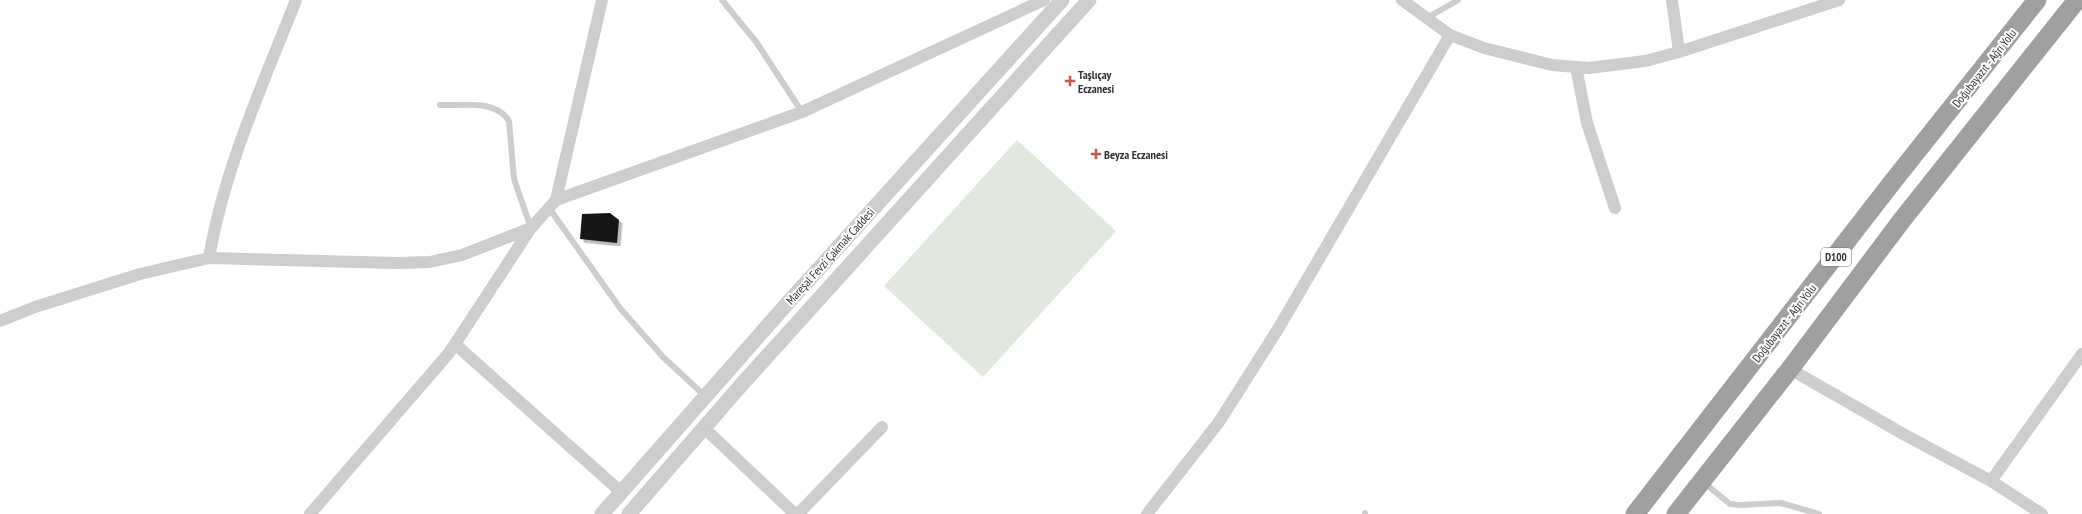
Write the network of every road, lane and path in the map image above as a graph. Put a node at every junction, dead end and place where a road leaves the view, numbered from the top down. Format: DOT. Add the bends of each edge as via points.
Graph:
graph roads {
  1 [pos="296,0"];
  2 [pos="602,0"];
  3 [pos="722,0"];
  4 [pos="1044,0"];
  5 [pos="1062,0"];
  6 [pos="1089,0"];
  7 [pos="1402,0"];
  8 [pos="1458,0"];
  9 [pos="1672,0"];
  10 [pos="1839,0"];
  11 [pos="2037,0"];
  12 [pos="2077,0"];
  13 [pos="1427,18"];
  14 [pos="1450,34"];
  15 [pos="1679,52"];
  16 [pos="1576,67"];
  17 [pos="440,105"];
  18 [pos="802,112"];
  19 [pos="552,204"];
  20 [pos="1615,208"];
  21 [pos="531,228"];
  22 [pos="209,258"];
  23 [pos="0,321"];
  24 [pos="455,344"];
  25 [pos="2082,354"];
  26 [pos="1790,369"];
  27 [pos="705,396"];
  28 [pos="882,427"];
  29 [pos="704,428"];
  30 [pos="1702,481"];
  31 [pos="1992,481"];
  32 [pos="621,492"];
  33 [pos="310,514"];
  34 [pos="602,514"];
  35 [pos="629,514"];
  36 [pos="796,514"];
  37 [pos="1146,514"];
  38 [pos="1635,514"];
  39 [pos="1676,514"];
  40 [pos="1819,514"];
  41 [pos="2042,514"];
  1 -- 22 [label="street" via="243,136 214,226"];
  2 -- 19 [label="street"];
  3 -- 18 [label="lane" via="757,43"];
  4 -- 18 [label="street"];
  5 -- 27 [label="street, Mareşal Fevzi Çakmak Caddesi"];
  6 -- 29 [label="street, Mareşal Fevzi Çakmak Caddesi"];
  7 -- 13 [label="street"];
  8 -- 13 [label="lane"];
  9 -- 15 [label="street"];
  10 -- 15 [label="street"];
  11 -- 38 [label="highway, Doğubayazıt - Ağrı Yolu / D100"];
  12 -- 26 [label="highway, D100" via="1902,220"];
  13 -- 14 [label="street"];
  14 -- 16 [label="street" via="1484,48 1552,65"];
  14 -- 37 [label="street" via="1278,329 1218,422"];
  15 -- 16 [label="street" via="1645,61 1589,68"];
  16 -- 20 [label="street" via="1587,123"];
  17 -- 21 [label="lane" via="485,106 505,114 509,121 514,179"];
  18 -- 19 [label="street"];
  19 -- 21 [label="street"];
  19 -- 27 [label="lane" via="620,308 663,357"];
  21 -- 22 [label="street" via="462,255 430,262"];
  21 -- 24 [label="street"];
  22 -- 23 [label="street" via="140,274 35,307"];
  24 -- 32 [label="street"];
  24 -- 33 [label="street"];
  25 -- 31 [label="street"];
  26 -- 30 [label="highway, D100"];
  26 -- 31 [label="street" via="1905,436"];
  27 -- 32 [label="street, Mareşal Fevzi Çakmak Caddesi"];
  28 -- 36 [label="street"];
  29 -- 35 [label="street, Mareşal Fevzi Çakmak Caddesi"];
  29 -- 36 [label="street"];
  30 -- 39 [label="highway, D100"];
  30 -- 40 [label="lane" via="1730,504 1781,503"];
  31 -- 41 [label="street"];
  32 -- 34 [label="street, Mareşal Fevzi Çakmak Caddesi"];
}
